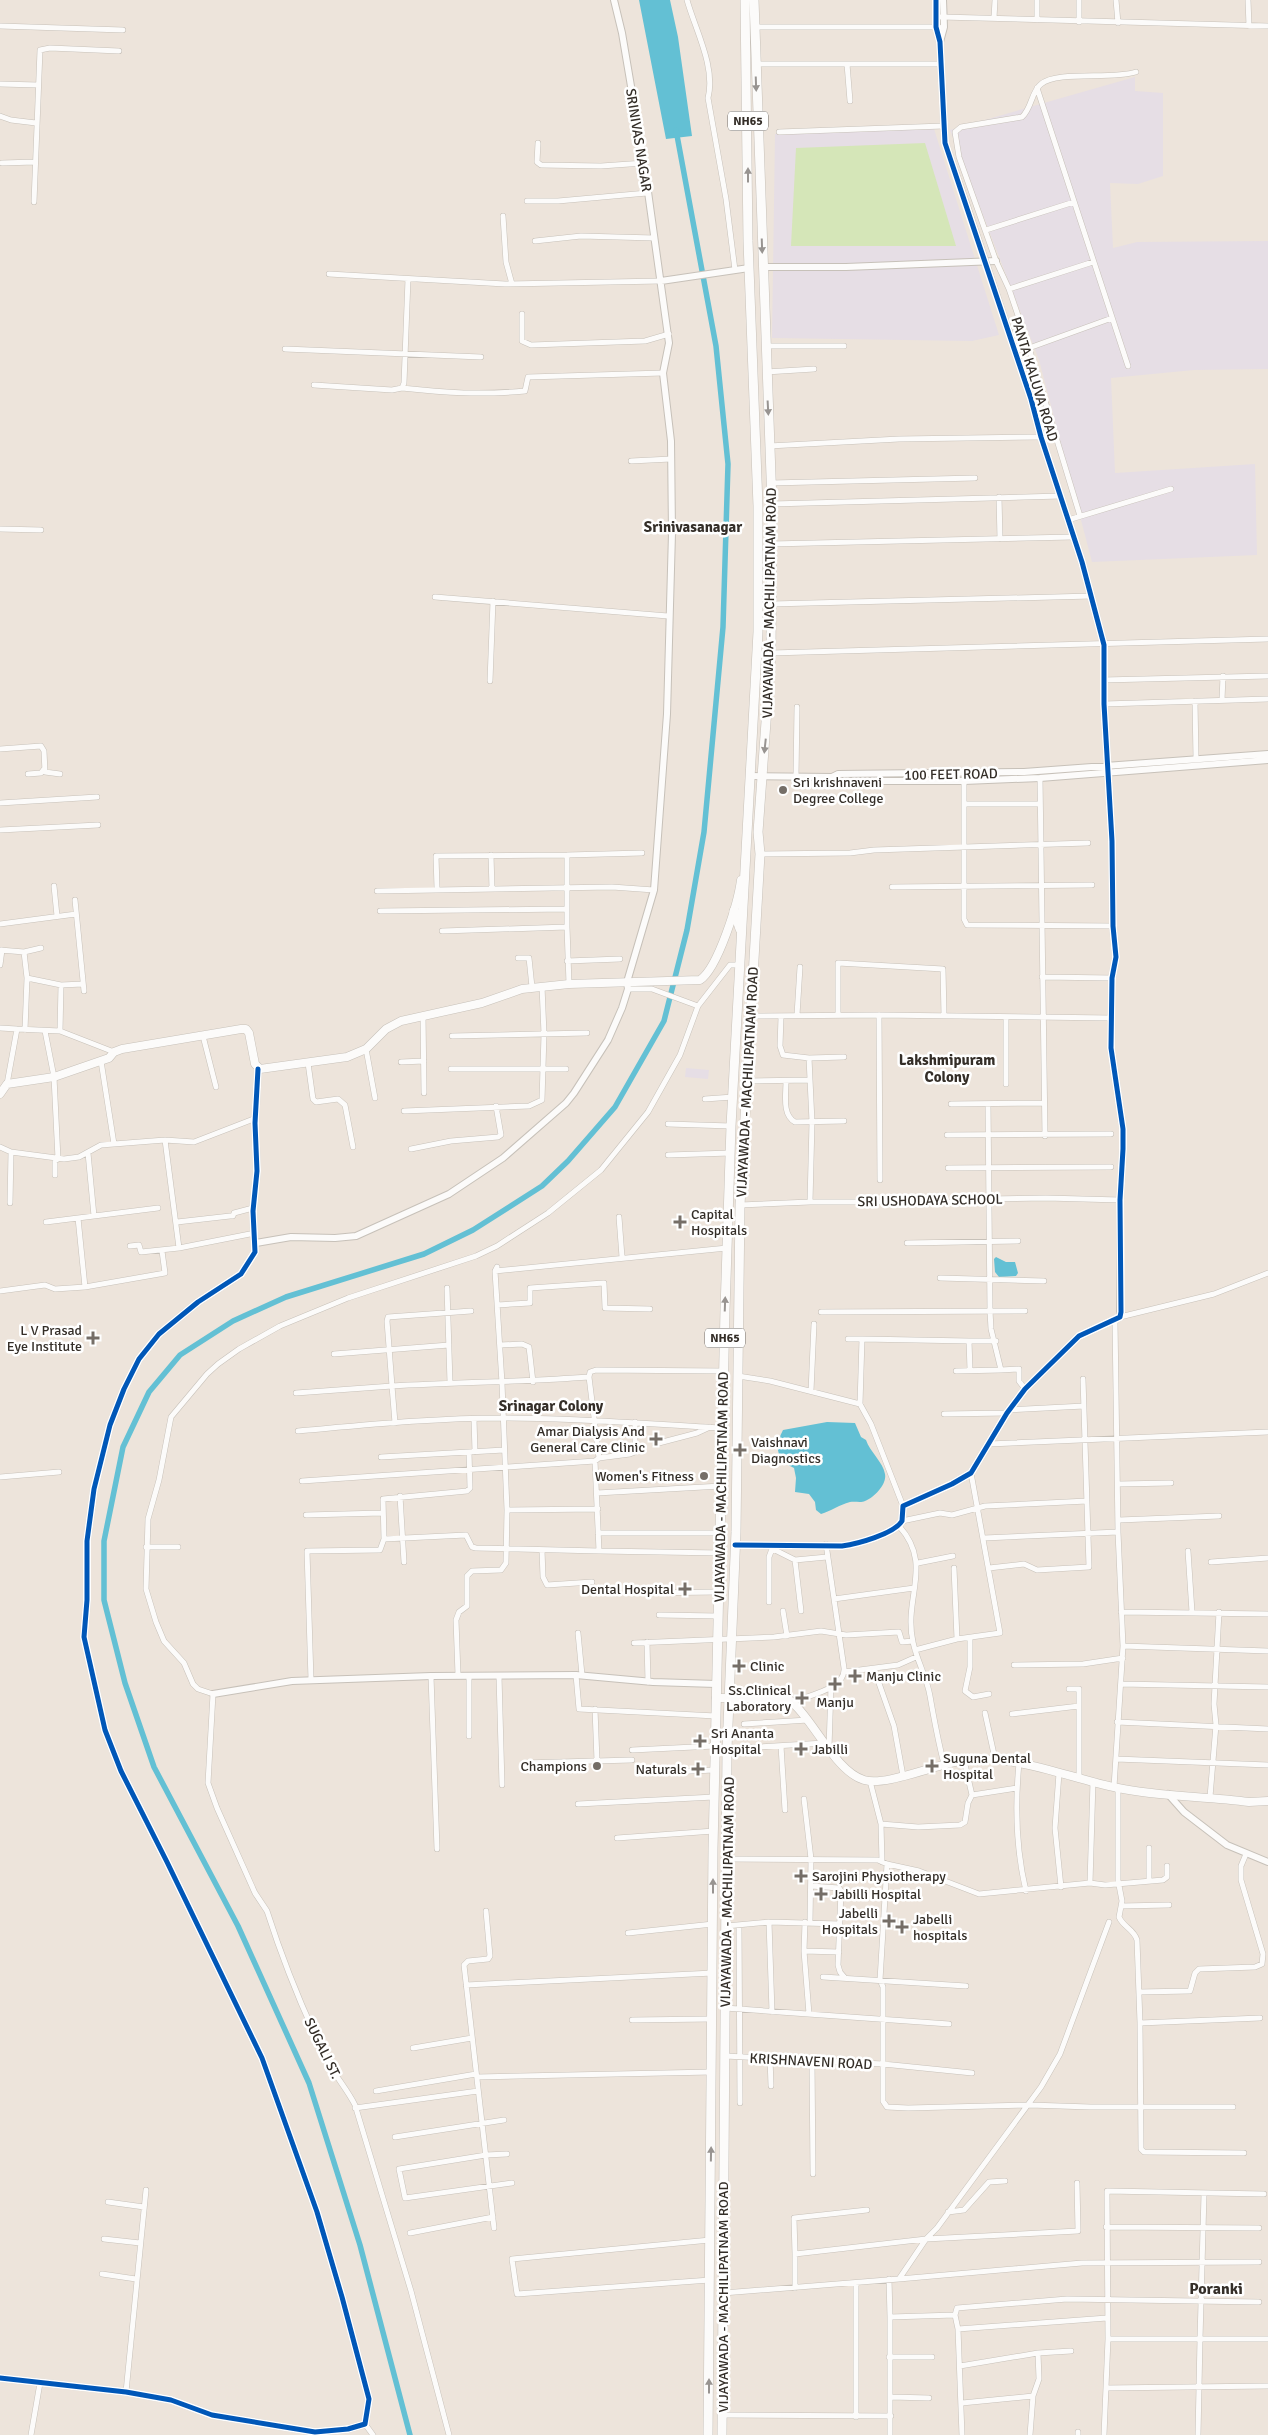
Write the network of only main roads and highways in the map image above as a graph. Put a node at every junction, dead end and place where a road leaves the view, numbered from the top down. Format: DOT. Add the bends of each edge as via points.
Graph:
graph roads {
  1 [pos="745,0"];
  2 [pos="754,0"];
  3 [pos="754,722"];
  4 [pos="767,725"];
  5 [pos="751,776"];
  6 [pos="734,911"];
  7 [pos="741,939"];
  8 [pos="0,1094"];
  9 [pos="716,1698"];
  10 [pos="729,1699"];
  11 [pos="1268,1801"];
  12 [pos="708,2435"];
  13 [pos="722,2435"];
  3 -- 1 [label="highway, VIJAYAWADA - MACHILIPATNAM ROAD / NH65, one-way" via="758,506 749,268"];
  2 -- 4 [label="highway, VIJAYAWADA - MACHILIPATNAM ROAD / NH65, one-way" via="772,504"];
  3 -- 4 [label="highway"];
  3 -- 5 [label="highway, VIJAYAWADA - MACHILIPATNAM ROAD / NH65"];
  4 -- 10 [label="highway, VIJAYAWADA - MACHILIPATNAM ROAD / NH65, one-way" via="761,776 760,854 740,1205 735,1545"];
  5 -- 6 [label="main road" via="745,788 742,866"];
  5 -- 7 [label="highway, VIJAYAWADA - MACHILIPATNAM ROAD / NH65"];
  6 -- 7 [label="highway"];
  6 -- 8 [label="main road" via="713,968 700,980 639,982 628,986 569,984 532,987 482,1003 423,1014 393,1024 366,1049 347,1057 258,1069 246,1029 203,1036 114,1052 109,1058 54,1077 7,1084"];
  9 -- 7 [label="highway, VIJAYAWADA - MACHILIPATNAM ROAD / NH65, one-way" via="731,1126"];
  9 -- 10 [label="main road"];
  12 -- 9 [label="highway, VIJAYAWADA - MACHILIPATNAM ROAD / NH65, one-way"];
  10 -- 11 [label="main road" via="787,1698 854,1776 870,1781 964,1760 995,1759 1116,1788 1249,1802"];
  10 -- 13 [label="highway, VIJAYAWADA - MACHILIPATNAM ROAD / NH65"];
}
